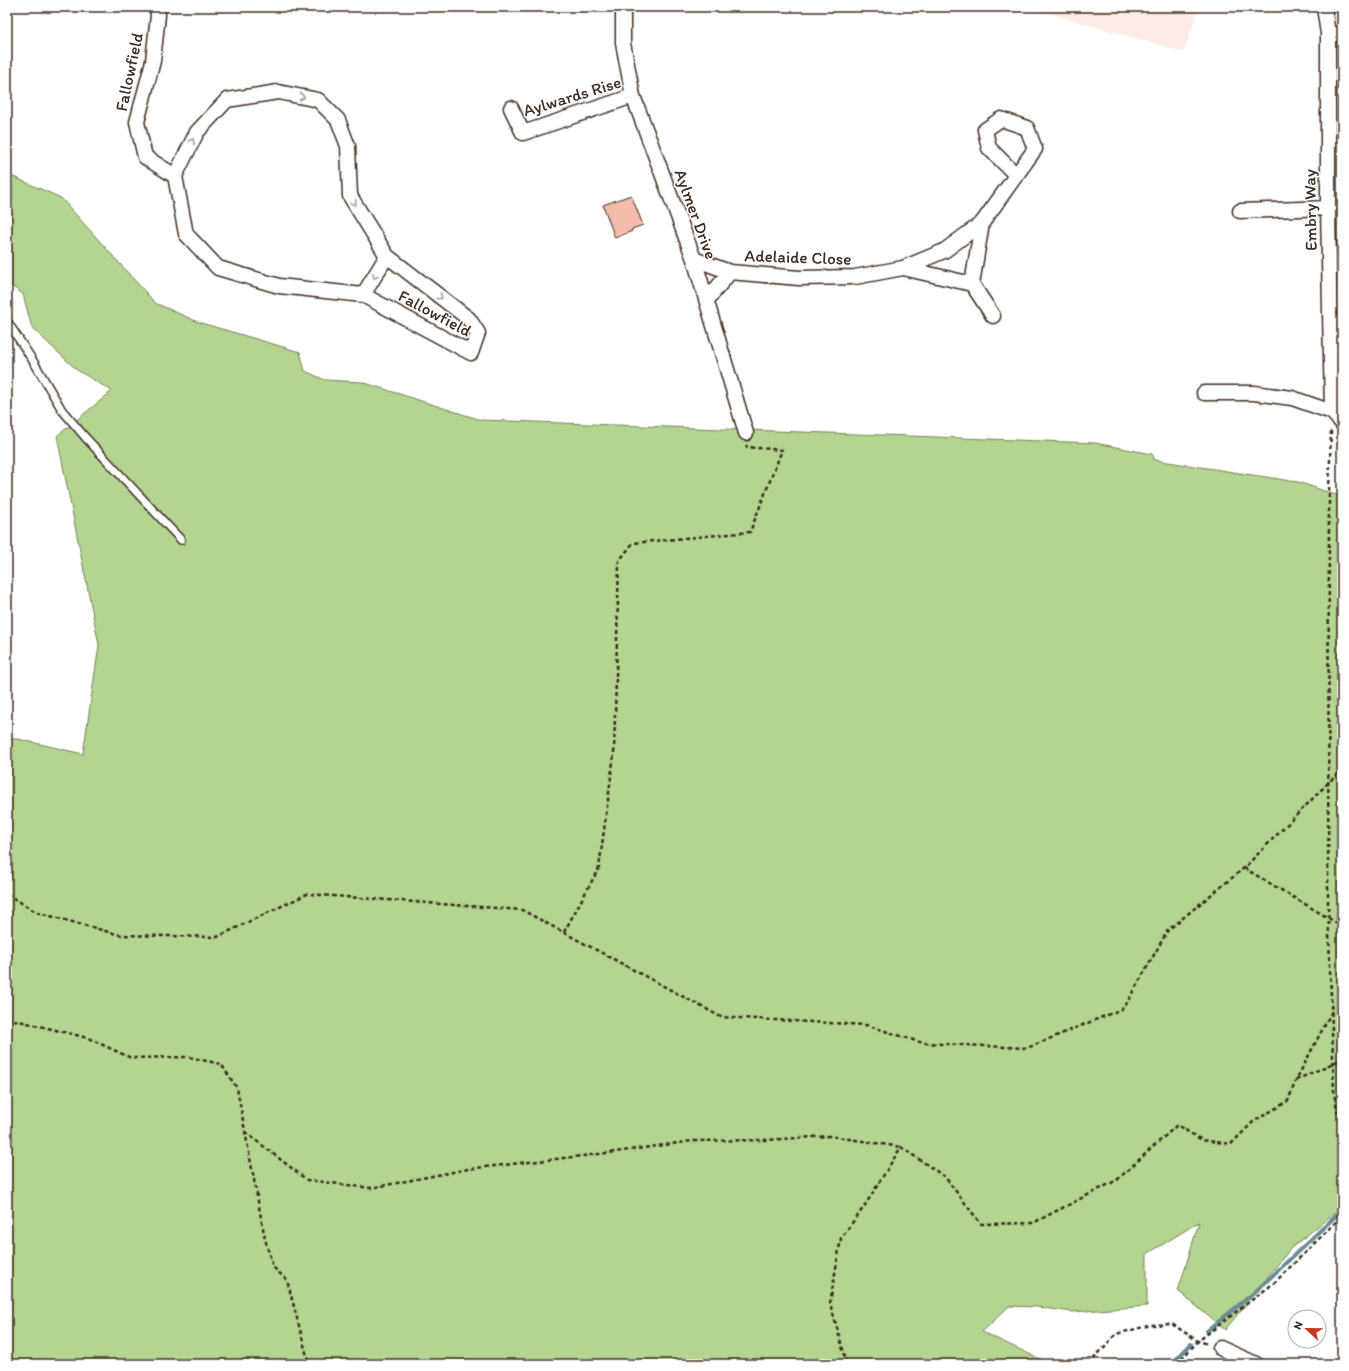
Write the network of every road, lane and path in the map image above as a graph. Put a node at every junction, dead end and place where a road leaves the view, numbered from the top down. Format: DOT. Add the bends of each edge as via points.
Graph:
graph roads {
  1 [pos="156,7"];
  2 [pos="623,7"];
  3 [pos="1324,7"];
  4 [pos="1328,34"];
  5 [pos="1342,34"];
  6 [pos="633,96"];
  7 [pos="511,108"];
  8 [pos="1016,175"];
  9 [pos="175,176"];
  10 [pos="1328,208"];
  11 [pos="1240,211"];
  12 [pos="982,223"];
  13 [pos="387,256"];
  14 [pos="694,259"];
  15 [pos="903,268"];
  16 [pos="730,272"];
  17 [pos="972,284"];
  18 [pos="363,295"];
  19 [pos="707,300"];
  20 [pos="993,316"];
  21 [pos="7,321"];
  22 [pos="1204,393"];
  23 [pos="1332,412"];
  24 [pos="1342,423"];
  25 [pos="746,433"];
  26 [pos="747,448"];
  27 [pos="181,540"];
  28 [pos="1342,769"];
  29 [pos="1328,782"];
  30 [pos="1244,868"];
  31 [pos="7,894"];
  32 [pos="1330,919"];
  33 [pos="1342,926"];
  34 [pos="564,932"];
  35 [pos="1332,1011"];
  36 [pos="7,1018"];
  37 [pos="1342,1060"];
  38 [pos="1332,1064"];
  39 [pos="1296,1080"];
  40 [pos="245,1132"];
  41 [pos="1342,1138"];
  42 [pos="901,1147"];
  43 [pos="1342,1216"];
  44 [pos="1198,1341"];
  45 [pos="1220,1348"];
  46 [pos="309,1364"];
  47 [pos="847,1364"];
  48 [pos="1089,1364"];
  49 [pos="1177,1364"];
  50 [pos="1256,1364"];
  1 -- 9 [label="street, Fallowfield" via="158,15 153,61 137,122 145,157"];
  2 -- 6 [label="street, Aylmer Drive" via="623,43"];
  3 -- 4 [label="street, Embry Way"];
  4 -- 5 [label="street"];
  4 -- 10 [label="street, Embry Way"];
  6 -- 7 [label="street, Aylwards Rise" via="523,133"];
  6 -- 14 [label="street, Aylmer Drive"];
  8 -- 12 [label="street, Adelaide Close"];
  9 -- 13 [label="street, Fallowfield, one-way" via="197,132 227,100 278,92 318,100 338,120 348,146 350,196"];
  9 -- 18 [label="street, Fallowfield" via="186,234 218,268 279,286"];
  10 -- 11 [label="street"];
  10 -- 23 [label="street, Embry Way"];
  12 -- 15 [label="street, Adelaide Close" via="944,251"];
  12 -- 17 [label="street, Adelaide Close"];
  13 -- 18 [label="street, one-way"];
  13 -- 18 [label="street, Fallowfield, one-way" via="469,319 478,333 472,353"];
  14 -- 16 [label="street, Adelaide Close"];
  14 -- 19 [label="street, Aylmer Drive"];
  15 -- 16 [label="street, Adelaide Close" via="855,277 799,278"];
  15 -- 17 [label="street, Adelaide Close"];
  16 -- 19 [label="street"];
  17 -- 20 [label="street"];
  19 -- 25 [label="street, Aylmer Drive"];
  21 -- 27 [label="lane" via="62,410"];
  22 -- 23 [label="street" via="1254,392 1292,398"];
  23 -- 24 [label="street"];
  23 -- 29 [label="path" via="1329,490"];
  26 -- 34 [label="path" via="782,450 750,532 633,543 618,561 614,754 599,868"];
  28 -- 29 [label="path"];
  29 -- 30 [label="path"];
  29 -- 32 [label="path"];
  30 -- 32 [label="path"];
  30 -- 34 [label="path" via="1168,930 1124,1008 1027,1048 923,1043 866,1025 721,1017"];
  31 -- 34 [label="path" via="36,912 120,935 217,938 307,894 522,910"];
  32 -- 33 [label="path"];
  32 -- 35 [label="path"];
  35 -- 38 [label="path"];
  35 -- 39 [label="path"];
  36 -- 40 [label="path" via="88,1038 131,1058 188,1057 221,1064 237,1088"];
  37 -- 38 [label="path"];
  38 -- 39 [label="path"];
  38 -- 41 [label="path"];
  39 -- 42 [label="path" via="1288,1101 1253,1122 1231,1144 1202,1140 1177,1125 1117,1180 1033,1223 982,1224 945,1177"];
  40 -- 42 [label="path" via="307,1180 371,1188 468,1169 692,1141 830,1136"];
  40 -- 46 [label="path" via="264,1239 273,1267 287,1280"];
  42 -- 47 [label="path" via="864,1207 841,1238 830,1303"];
  43 -- 44 [label="path" via="1274,1283"];
  44 -- 45 [label="path"];
  44 -- 48 [label="path" via="1172,1324 1151,1325 1116,1334"];
  44 -- 49 [label="path"];
  45 -- 50 [label="street"];
}
